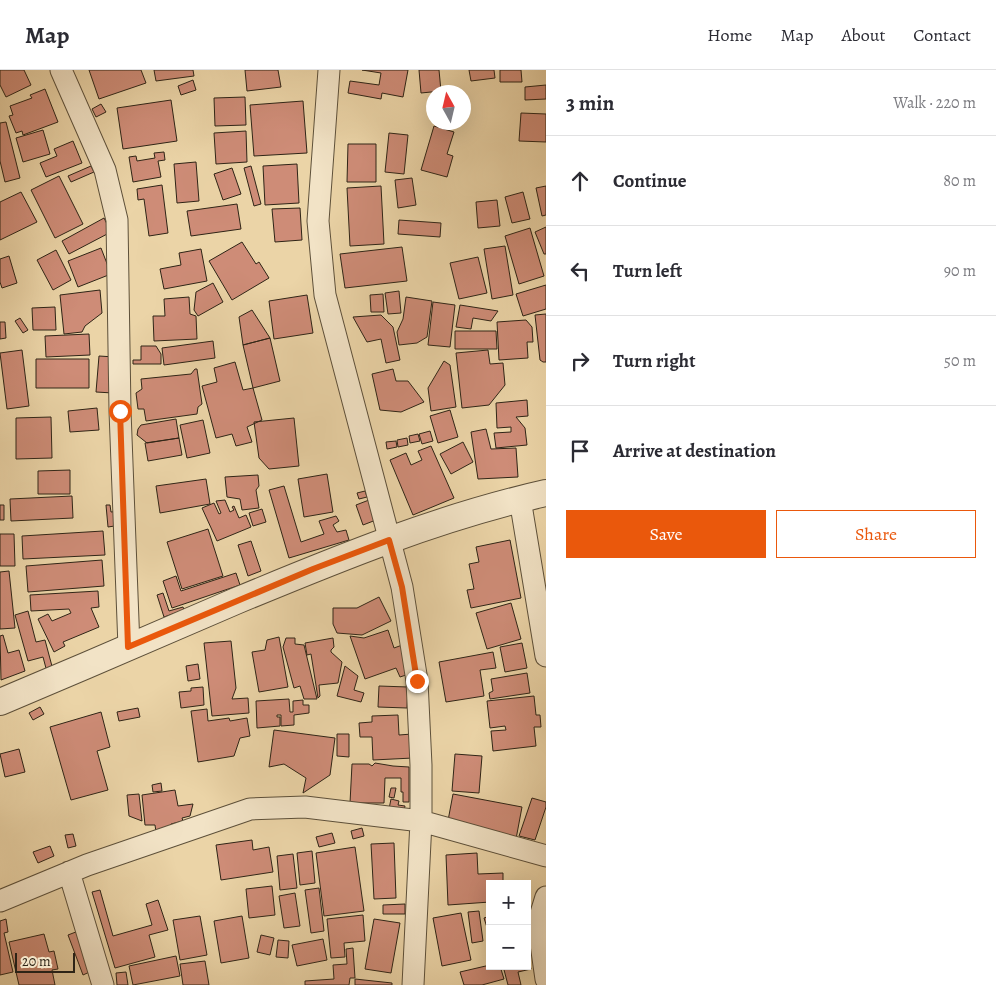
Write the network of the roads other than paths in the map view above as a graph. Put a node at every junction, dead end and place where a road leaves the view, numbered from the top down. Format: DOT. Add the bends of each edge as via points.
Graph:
graph roads {
  1 [pos="61,70"];
  2 [pos="329,70"];
  3 [pos="546,493"];
  4 [pos="520,499"];
  5 [pos="389,540"];
  6 [pos="128,647"];
  7 [pos="546,656"];
  8 [pos="0,702"];
  9 [pos="421,821"];
  10 [pos="546,856"];
  11 [pos="69,872"];
  12 [pos="546,897"];
  13 [pos="0,901"];
  14 [pos="546,979"];
  15 [pos="103,985"];
  16 [pos="413,985"];
  1 -- 6 [label="street" via="105,170 117,220"];
  2 -- 5 [label="street" via="318,222 325,295"];
  3 -- 4 [label="street"];
  4 -- 5 [label="street"];
  4 -- 7 [label="street"];
  5 -- 6 [label="street"];
  5 -- 9 [label="street" via="402,587 417,681"];
  6 -- 8 [label="street"];
  9 -- 10 [label="street"];
  9 -- 11 [label="street" via="305,806 250,809"];
  9 -- 16 [label="street"];
  11 -- 13 [label="street"];
  11 -- 15 [label="street"];
  12 -- 14 [label="street" via="538,923"];
}
